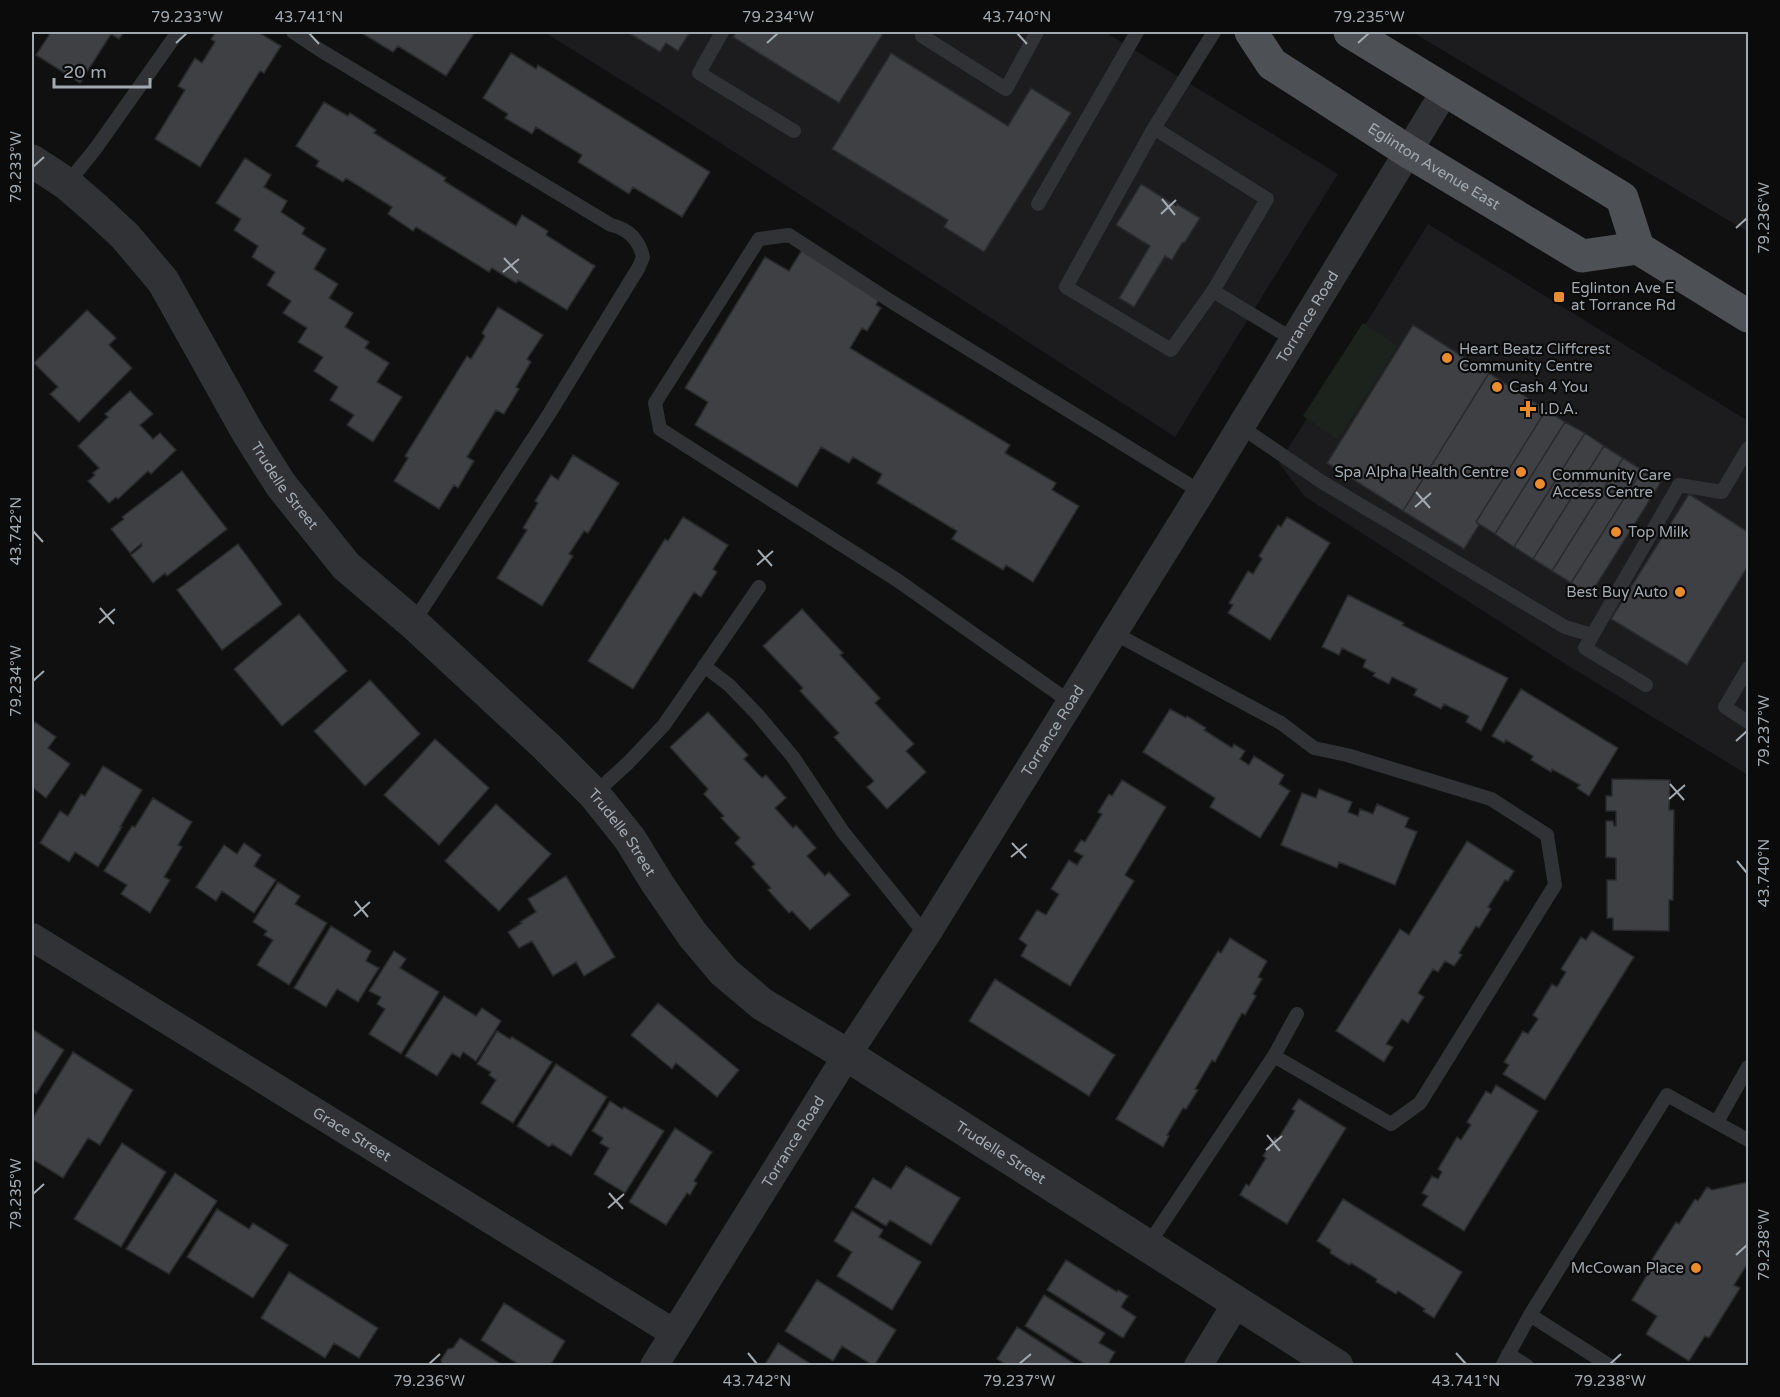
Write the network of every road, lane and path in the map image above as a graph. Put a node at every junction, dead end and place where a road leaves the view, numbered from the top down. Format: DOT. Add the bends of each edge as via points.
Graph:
graph roads {
  1 [pos="178,32"];
  2 [pos="293,32"];
  3 [pos="722,32"];
  4 [pos="924,32"];
  5 [pos="1037,32"];
  6 [pos="1137,32"];
  7 [pos="1214,32"];
  8 [pos="1251,32"];
  9 [pos="1350,32"];
  10 [pos="1446,91"];
  11 [pos="1154,128"];
  12 [pos="794,131"];
  13 [pos="1409,152"];
  14 [pos="32,161"];
  15 [pos="67,184"];
  16 [pos="1038,204"];
  17 [pos="1638,248"];
  18 [pos="1213,291"];
  19 [pos="1749,316"];
  20 [pos="1294,340"];
  21 [pos="1241,427"];
  22 [pos="1749,448"];
  23 [pos="1201,492"];
  24 [pos="759,587"];
  25 [pos="413,623"];
  26 [pos="1112,632"];
  27 [pos="1592,635"];
  28 [pos="704,666"];
  29 [pos="1749,669"];
  30 [pos="1646,685"];
  31 [pos="1070,702"];
  32 [pos="1749,722"];
  33 [pos="594,794"];
  34 [pos="926,935"];
  35 [pos="32,937"];
  36 [pos="1297,1014"];
  37 [pos="847,1055"];
  38 [pos="1274,1056"];
  39 [pos="1749,1067"];
  40 [pos="1717,1122"];
  41 [pos="1749,1140"];
  42 [pos="1148,1245"];
  43 [pos="1237,1302"];
  44 [pos="1530,1315"];
  45 [pos="674,1333"];
  46 [pos="1505,1360"];
  47 [pos="654,1365"];
  48 [pos="1198,1365"];
  49 [pos="1337,1365"];
  50 [pos="1527,1365"];
  51 [pos="1610,1365"];
  1 -- 15 [label="lane"];
  2 -- 25 [label="lane" via="630,233 643,257 549,414"];
  3 -- 12 [label="lane" via="699,73"];
  4 -- 5 [label="lane" via="922,36 1006,89"];
  6 -- 16 [label="lane"];
  7 -- 11 [label="lane"];
  8 -- 13 [label="main road, Eglinton Avenue East" via="1272,64"];
  9 -- 10 [label="main road"];
  10 -- 13 [label="street, Torrance Road"];
  10 -- 17 [label="main road" via="1622,198"];
  11 -- 18 [label="lane" via="1267,199"];
  11 -- 18 [label="lane" via="1066,286 1171,350"];
  13 -- 17 [label="main road, Eglinton Avenue East" via="1582,256"];
  13 -- 20 [label="street, Torrance Road"];
  14 -- 15 [label="street, Trudelle Street"];
  15 -- 25 [label="street, Trudelle Street" via="125,236 163,280 281,486 346,566"];
  17 -- 19 [label="main road"];
  18 -- 20 [label="lane"];
  20 -- 21 [label="street, Torrance Road"];
  21 -- 23 [label="street, Torrance Road"];
  21 -- 27 [label="lane" via="1322,482 1565,627"];
  22 -- 27 [label="lane" via="1722,492 1679,485"];
  23 -- 26 [label="street, Torrance Road"];
  23 -- 31 [label="lane" via="789,234 759,239 655,403 660,429 897,580"];
  24 -- 28 [label="lane"];
  25 -- 33 [label="street, Trudelle Street"];
  26 -- 31 [label="street, Torrance Road"];
  26 -- 38 [label="lane" via="1281,723 1314,747 1491,799 1547,835 1556,885 1420,1103 1390,1124"];
  27 -- 30 [label="lane" via="1585,648"];
  28 -- 33 [label="lane" via="664,725"];
  28 -- 34 [label="lane" via="729,685 786,748 843,832"];
  29 -- 32 [label="lane" via="1725,707"];
  31 -- 34 [label="street, Torrance Road"];
  33 -- 37 [label="street, Trudelle Street" via="630,839 692,934 724,972 762,1004"];
  34 -- 37 [label="street, Torrance Road"];
  35 -- 45 [label="street, Grace Street"];
  36 -- 38 [label="lane"];
  37 -- 42 [label="street, Trudelle Street"];
  37 -- 45 [label="street, Torrance Road"];
  38 -- 42 [label="lane"];
  39 -- 40 [label="lane"];
  40 -- 41 [label="lane"];
  40 -- 44 [label="lane" via="1667,1095"];
  42 -- 43 [label="street, Trudelle Street"];
  43 -- 48 [label="street"];
  43 -- 49 [label="street, Trudelle Street"];
  44 -- 46 [label="lane"];
  44 -- 51 [label="lane"];
  45 -- 47 [label="street, Torrance Road"];
  46 -- 50 [label="lane"];
}
